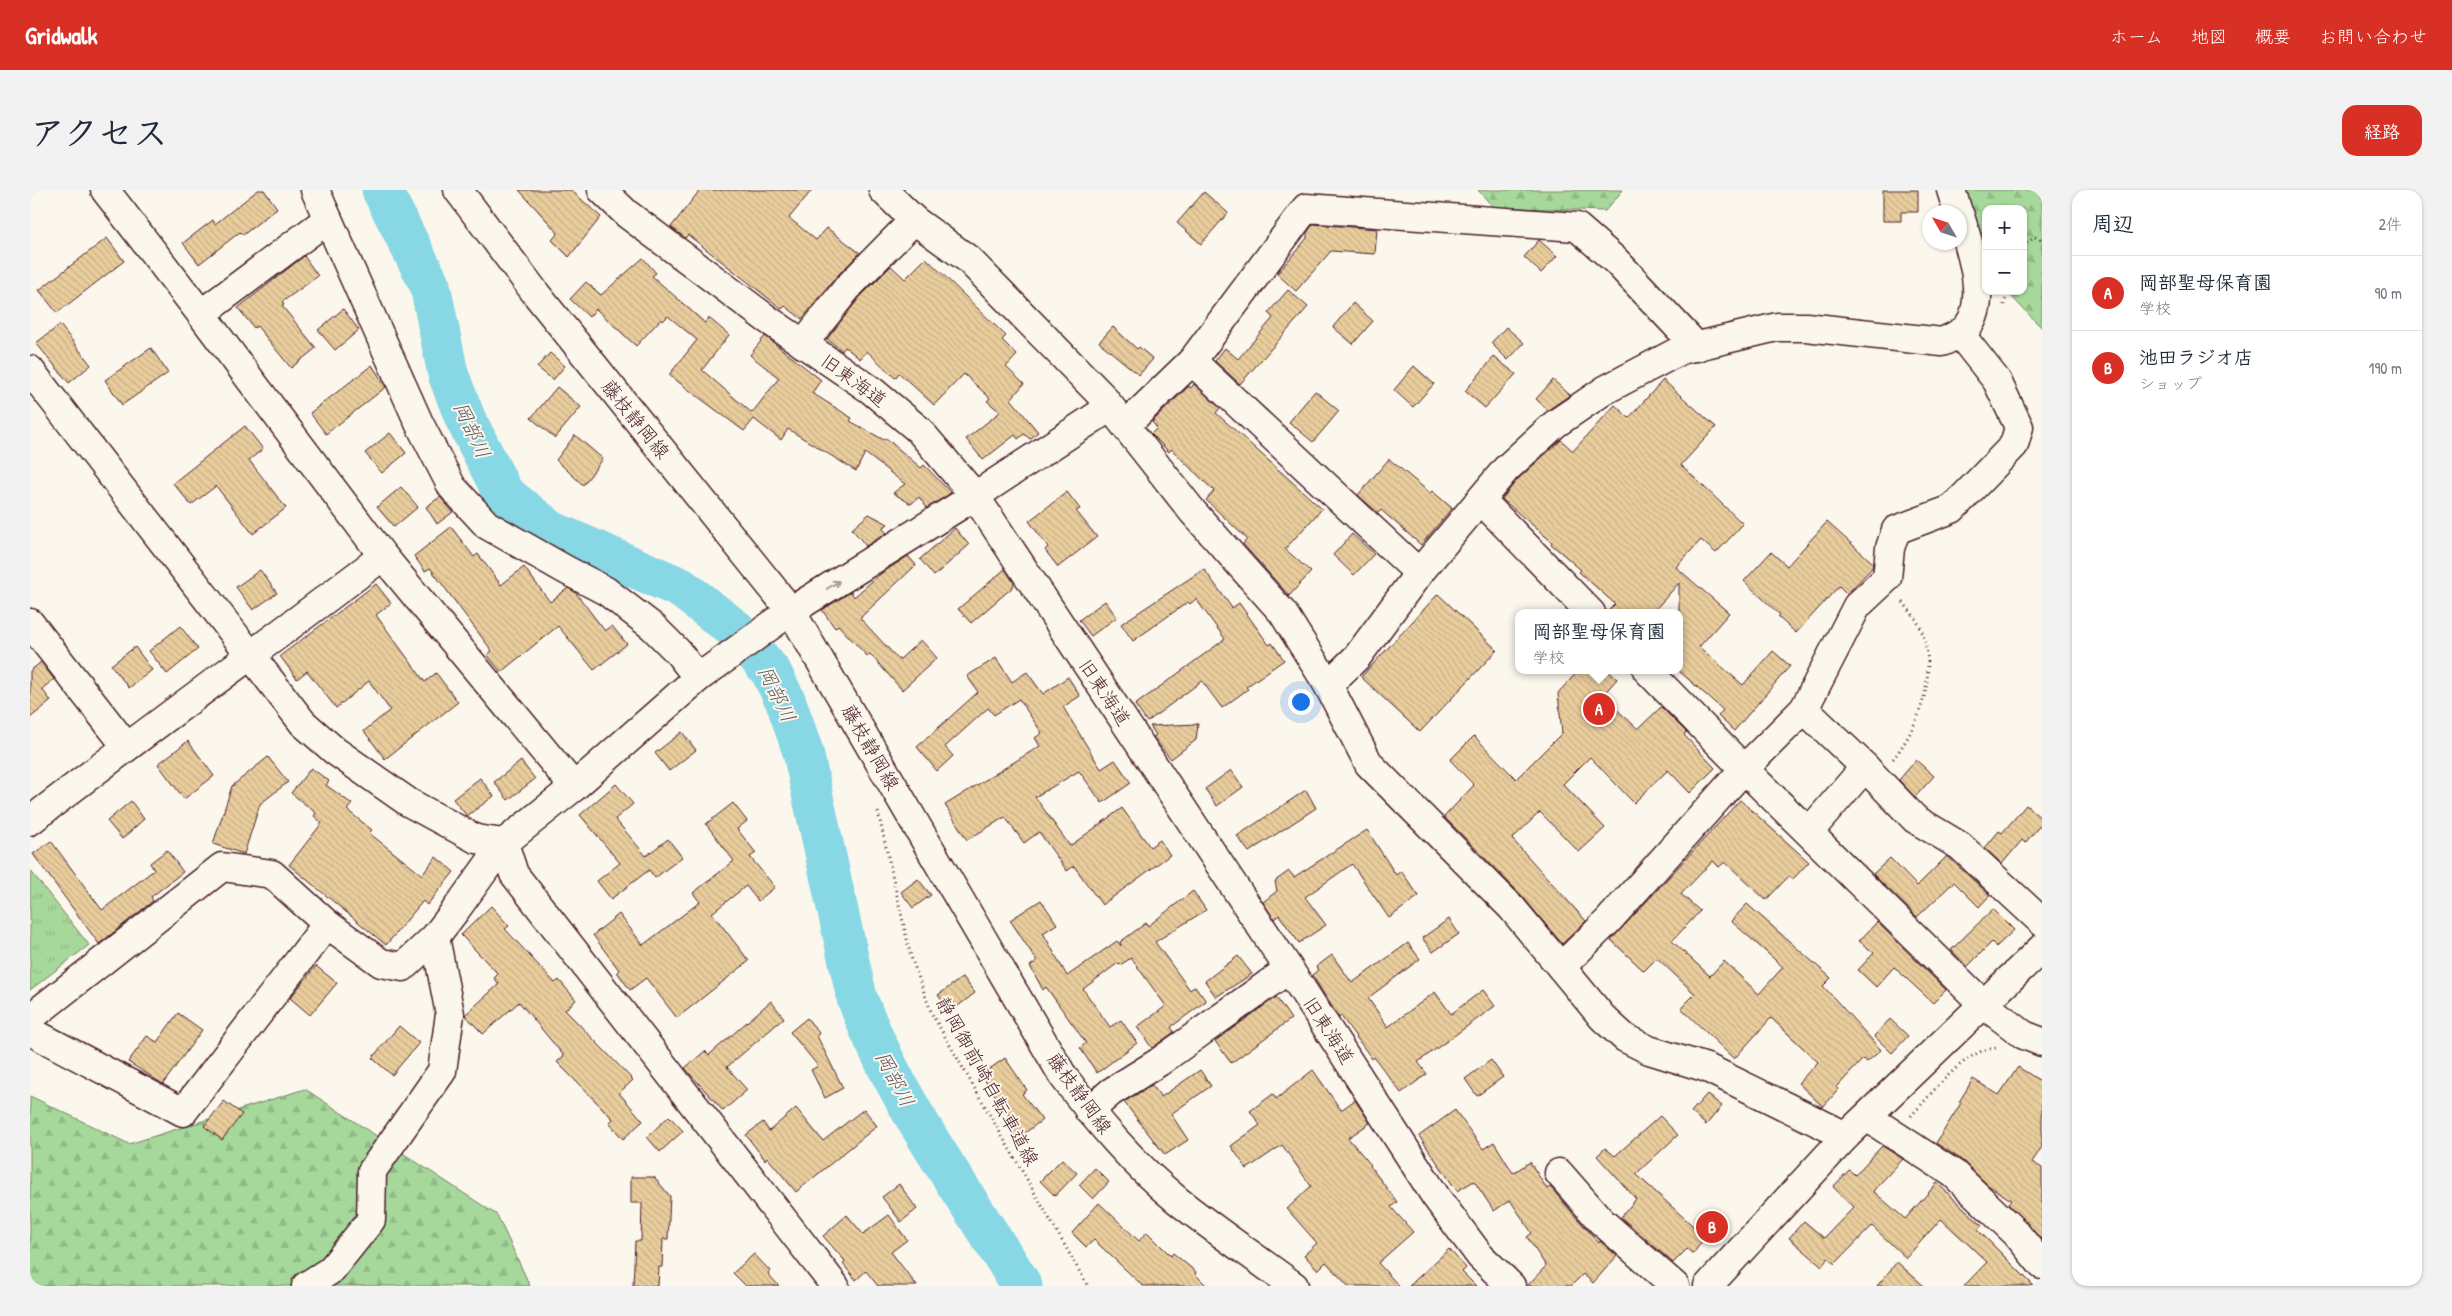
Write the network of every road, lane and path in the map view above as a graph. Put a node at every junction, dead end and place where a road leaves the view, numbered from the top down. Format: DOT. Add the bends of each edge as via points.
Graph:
graph roads {
  1 [pos="105,190"];
  2 [pos="315,190"];
  3 [pos="458,190"];
  4 [pos="602,190"];
  5 [pos="882,190"];
  6 [pos="1951,190"];
  7 [pos="1308,199"];
  8 [pos="1956,205"];
  9 [pos="328,219"];
  10 [pos="914,220"];
  11 [pos="2042,240"];
  12 [pos="2027,243"];
  13 [pos="1967,246"];
  14 [pos="202,314"];
  15 [pos="1960,334"];
  16 [pos="803,344"];
  17 [pos="1697,347"];
  18 [pos="1192,361"];
  19 [pos="30,370"];
  20 [pos="1118,416"];
  21 [pos="975,496"];
  22 [pos="1480,500"];
  23 [pos="383,556"];
  24 [pos="1419,573"];
  25 [pos="1887,578"];
  26 [pos="1587,609"];
  27 [pos="780,618"];
  28 [pos="32,630"];
  29 [pos="252,655"];
  30 [pos="1651,674"];
  31 [pos="698,678"];
  32 [pos="1328,685"];
  33 [pos="1804,709"];
  34 [pos="126,746"];
  35 [pos="1744,769"];
  36 [pos="1871,773"];
  37 [pos="574,788"];
  38 [pos="876,804"];
  39 [pos="30,821"];
  40 [pos="1809,832"];
  41 [pos="504,842"];
  42 [pos="2042,922"];
  43 [pos="327,924"];
  44 [pos="435,936"];
  45 [pos="2042,948"];
  46 [pos="1561,967"];
  47 [pos="1289,969"];
  48 [pos="1983,1004"];
  49 [pos="30,1018"];
  50 [pos="30,1031"];
  51 [pos="2042,1042"];
  52 [pos="2005,1049"];
  53 [pos="1089,1110"];
  54 [pos="1867,1117"];
  55 [pos="1908,1119"];
  56 [pos="1846,1136"];
  57 [pos="1559,1173"];
  58 [pos="2042,1265"];
  59 [pos="2042,1282"];
  60 [pos="306,1286"];
  61 [pos="835,1286"];
  62 [pos="1088,1286"];
  63 [pos="1294,1286"];
  64 [pos="1511,1286"];
  65 [pos="1674,1286"];
  66 [pos="1708,1286"];
  67 [pos="2038,1286"];
  1 -- 14 [label="street"];
  2 -- 9 [label="street"];
  3 -- 27 [label="street, 藤枝静岡線"];
  4 -- 16 [label="street, 旧東海道" via="627,214"];
  5 -- 10 [label="street"];
  6 -- 8 [label="street"];
  7 -- 17 [label="street" via="1577,227 1616,261"];
  7 -- 18 [label="street"];
  9 -- 14 [label="street"];
  9 -- 31 [label="street" via="419,423 452,488 487,525 606,591 653,627"];
  10 -- 16 [label="street" via="848,287"];
  10 -- 20 [label="street" via="968,260"];
  11 -- 12 [label="path" via="2035,237"];
  13 -- 15 [label="street" via="1976,283 1977,309"];
  14 -- 23 [label="street"];
  15 -- 17 [label="street" via="1942,342 1806,326 1777,327"];
  15 -- 25 [label="street" via="1997,381 2019,427 2014,445 1952,509 1896,530 1890,548"];
  16 -- 21 [label="street, 旧東海道" via="871,390 919,430"];
  17 -- 22 [label="street" via="1681,350 1605,390 1555,424 1506,469"];
  18 -- 20 [label="street"];
  18 -- 24 [label="street"];
  19 -- 29 [label="street"];
  20 -- 21 [label="street"];
  20 -- 32 [label="street" via="1193,512 1283,612"];
  27 -- 21 [label="street, one-way"];
  21 -- 47 [label="street, 旧東海道"];
  22 -- 24 [label="street"];
  22 -- 26 [label="street"];
  23 -- 29 [label="street"];
  23 -- 37 [label="street"];
  24 -- 32 [label="street" via="1357,657"];
  25 -- 33 [label="street" via="1856,606"];
  25 -- 36 [label="path" via="1920,627 1930,664 1925,698 1902,748"];
  27 -- 31 [label="street"];
  27 -- 53 [label="street, 藤枝静岡線" via="1063,1076"];
  28 -- 34 [label="street"];
  29 -- 34 [label="street"];
  29 -- 41 [label="street" via="303,723 335,751 416,806 476,839"];
  30 -- 35 [label="street"];
  31 -- 37 [label="street"];
  32 -- 46 [label="street" via="1369,764 1512,908"];
  33 -- 35 [label="street"];
  33 -- 36 [label="street"];
  34 -- 39 [label="street"];
  35 -- 40 [label="street"];
  35 -- 46 [label="street" via="1608,921"];
  36 -- 40 [label="street"];
  36 -- 42 [label="street" via="1915,818 1960,846"];
  37 -- 41 [label="street"];
  38 -- 62 [label="path, 静岡御前崎自転車道線" via="911,957 932,1014"];
  40 -- 48 [label="street"];
  41 -- 44 [label="street"];
  41 -- 61 [label="street" via="514,874"];
  43 -- 44 [label="street" via="381,963 403,967"];
  43 -- 49 [label="street" via="272,874 222,867"];
  43 -- 50 [label="street" via="183,1112"];
  44 -- 60 [label="street" via="450,1014 442,1071 372,1170 371,1220 331,1270"];
  45 -- 48 [label="street"];
  46 -- 56 [label="street" via="1603,1018 1625,1038 1649,1050 1707,1068"];
  47 -- 53 [label="street"];
  47 -- 64 [label="street, 旧東海道" via="1436,1197 1480,1256"];
  48 -- 51 [label="street" via="2024,1035"];
  48 -- 54 [label="street"];
  52 -- 55 [label="path" via="1988,1048 1966,1059"];
  53 -- 63 [label="street, 藤枝静岡線" via="1119,1146 1176,1200"];
  54 -- 56 [label="street"];
  54 -- 58 [label="street" via="1954,1174 2016,1233"];
  56 -- 66 [label="street"];
  57 -- 65 [label="street" via="1601,1221"];
  59 -- 67 [label="street"];
}
